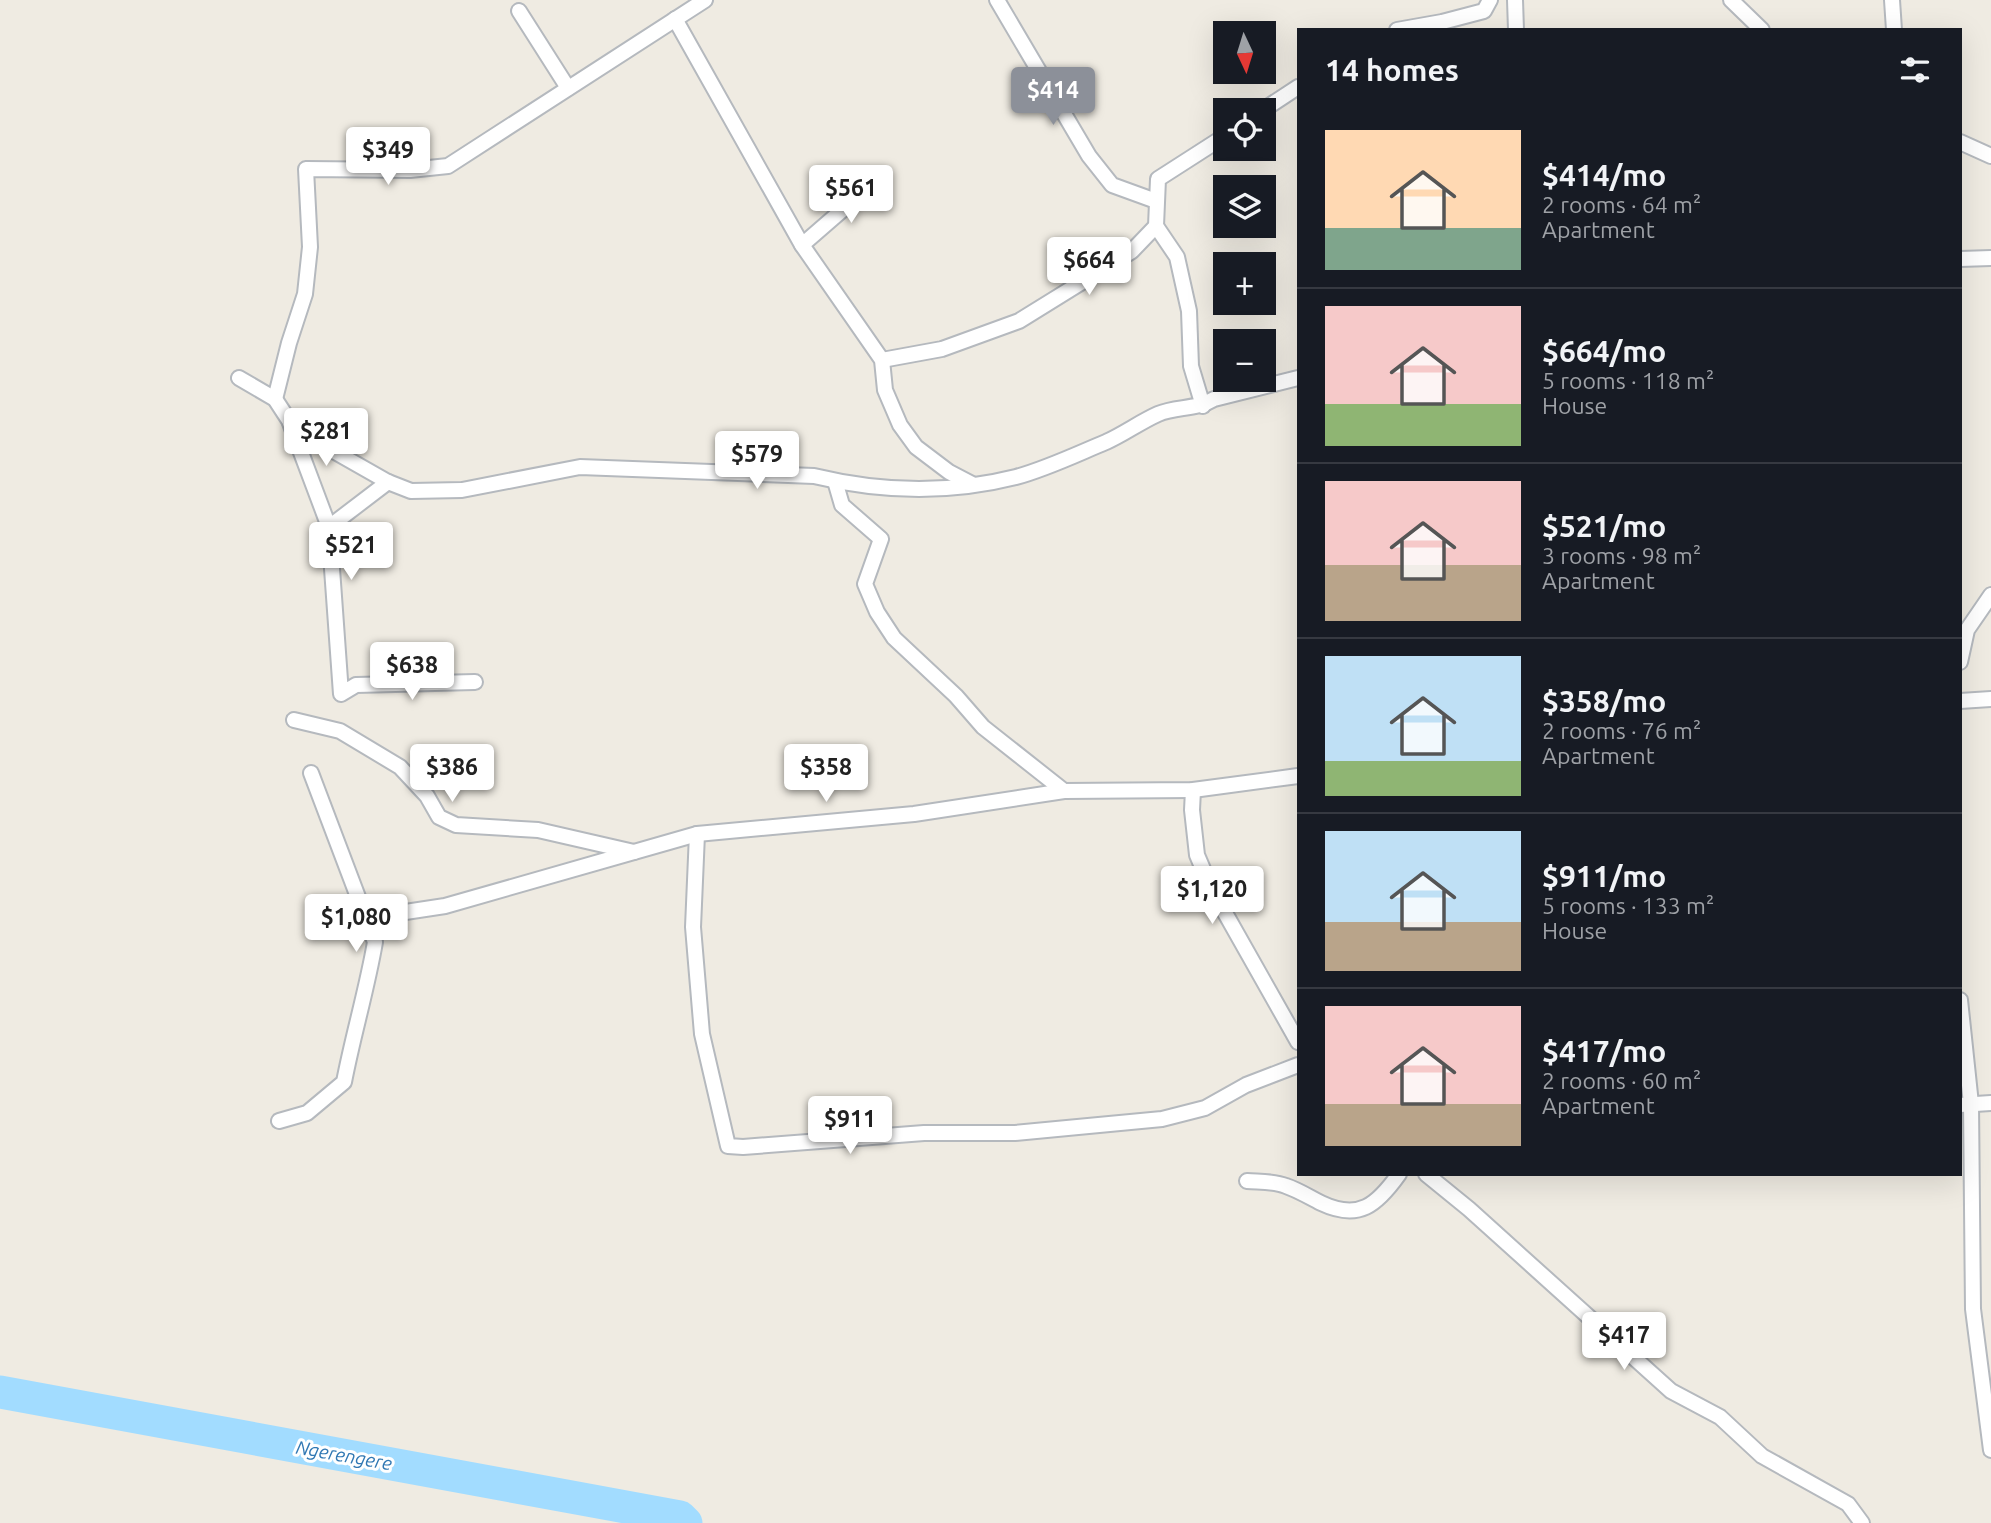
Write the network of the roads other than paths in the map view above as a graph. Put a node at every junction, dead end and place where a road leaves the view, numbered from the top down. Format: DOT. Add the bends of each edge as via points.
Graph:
graph roads {
  1 [pos="705,0"];
  2 [pos="997,0"];
  3 [pos="1490,0"];
  4 [pos="1515,0"];
  5 [pos="1731,0"];
  6 [pos="1892,0"];
  7 [pos="519,12"];
  8 [pos="675,19"];
  9 [pos="1408,28"];
  10 [pos="1516,28"];
  11 [pos="1760,28"];
  12 [pos="1894,28"];
  13 [pos="568,88"];
  14 [pos="1297,88"];
  15 [pos="1276,101"];
  16 [pos="1962,143"];
  17 [pos="1213,144"];
  18 [pos="1991,156"];
  19 [pos="877,179"];
  20 [pos="1156,201"];
  21 [pos="1156,226"];
  22 [pos="802,245"];
  23 [pos="1991,258"];
  24 [pos="1962,259"];
  25 [pos="882,360"];
  26 [pos="239,378"];
  27 [pos="1297,378"];
  28 [pos="275,399"];
  29 [pos="1203,406"];
  30 [pos="290,422"];
  31 [pos="835,481"];
  32 [pos="388,482"];
  33 [pos="973,484"];
  34 [pos="330,527"];
  35 [pos="1991,595"];
  36 [pos="1962,653"];
  37 [pos="475,682"];
  38 [pos="1991,699"];
  39 [pos="1962,701"];
  40 [pos="294,720"];
  41 [pos="311,773"];
  42 [pos="1297,776"];
  43 [pos="1193,790"];
  44 [pos="1064,791"];
  45 [pos="697,834"];
  46 [pos="635,853"];
  47 [pos="366,918"];
  48 [pos="1297,1040"];
  49 [pos="1962,1042"];
  50 [pos="1297,1065"];
  51 [pos="1991,1103"];
  52 [pos="1965,1105"];
  53 [pos="279,1121"];
  54 [pos="1398,1176"];
  55 [pos="1428,1176"];
  56 [pos="1247,1181"];
  57 [pos="1991,1450"];
  58 [pos="1862,1523"];
  1 -- 8 [label="street"];
  2 -- 20 [label="street" via="1089,156 1112,184"];
  3 -- 9 [label="street" via="1484,11"];
  4 -- 10 [label="street"];
  5 -- 11 [label="street"];
  6 -- 12 [label="street"];
  7 -- 13 [label="street"];
  8 -- 13 [label="street"];
  8 -- 22 [label="street"];
  13 -- 28 [label="street" via="448,166 306,169 310,247 305,294"];
  14 -- 15 [label="street"];
  16 -- 18 [label="street"];
  17 -- 20 [label="street" via="1158,179"];
  19 -- 22 [label="street"];
  20 -- 21 [label="street"];
  21 -- 25 [label="street" via="1132,251 1019,321 943,349"];
  21 -- 29 [label="street" via="1177,257 1189,311 1191,366"];
  22 -- 25 [label="street"];
  23 -- 24 [label="street"];
  25 -- 33 [label="street" via="885,390 900,425 916,447"];
  26 -- 28 [label="street"];
  27 -- 29 [label="street" via="1214,399"];
  28 -- 30 [label="street"];
  29 -- 33 [label="street" via="1161,412 1054,463 1016,477"];
  30 -- 32 [label="street"];
  30 -- 34 [label="street"];
  31 -- 32 [label="street" via="814,476 580,467 462,490 411,491"];
  31 -- 33 [label="street" via="922,491"];
  31 -- 44 [label="street" via="842,505 881,539 865,584 894,638 983,727"];
  32 -- 34 [label="street"];
  34 -- 37 [label="street" via="341,694 356,685"];
  35 -- 36 [label="street" via="1967,631"];
  38 -- 39 [label="street"];
  40 -- 46 [label="street" via="340,731 400,767 439,817 456,825 538,830"];
  41 -- 47 [label="street"];
  42 -- 43 [label="street"];
  43 -- 44 [label="street"];
  43 -- 48 [label="street" via="1197,855"];
  44 -- 45 [label="street" via="914,814"];
  45 -- 46 [label="street"];
  45 -- 50 [label="street" via="693,927 702,1034 728,1146 924,1133 1015,1133 1163,1119 1205,1108 1246,1085"];
  46 -- 47 [label="street" via="445,906"];
  47 -- 53 [label="street" via="375,942 344,1082 307,1113"];
  49 -- 52 [label="street"];
  51 -- 52 [label="street"];
  52 -- 57 [label="street" via="1973,1308"];
  54 -- 56 [label="street" via="1374,1203 1347,1211 1284,1185"];
  55 -- 58 [label="street" via="1671,1391 1720,1417 1762,1456 1848,1504"];
}
